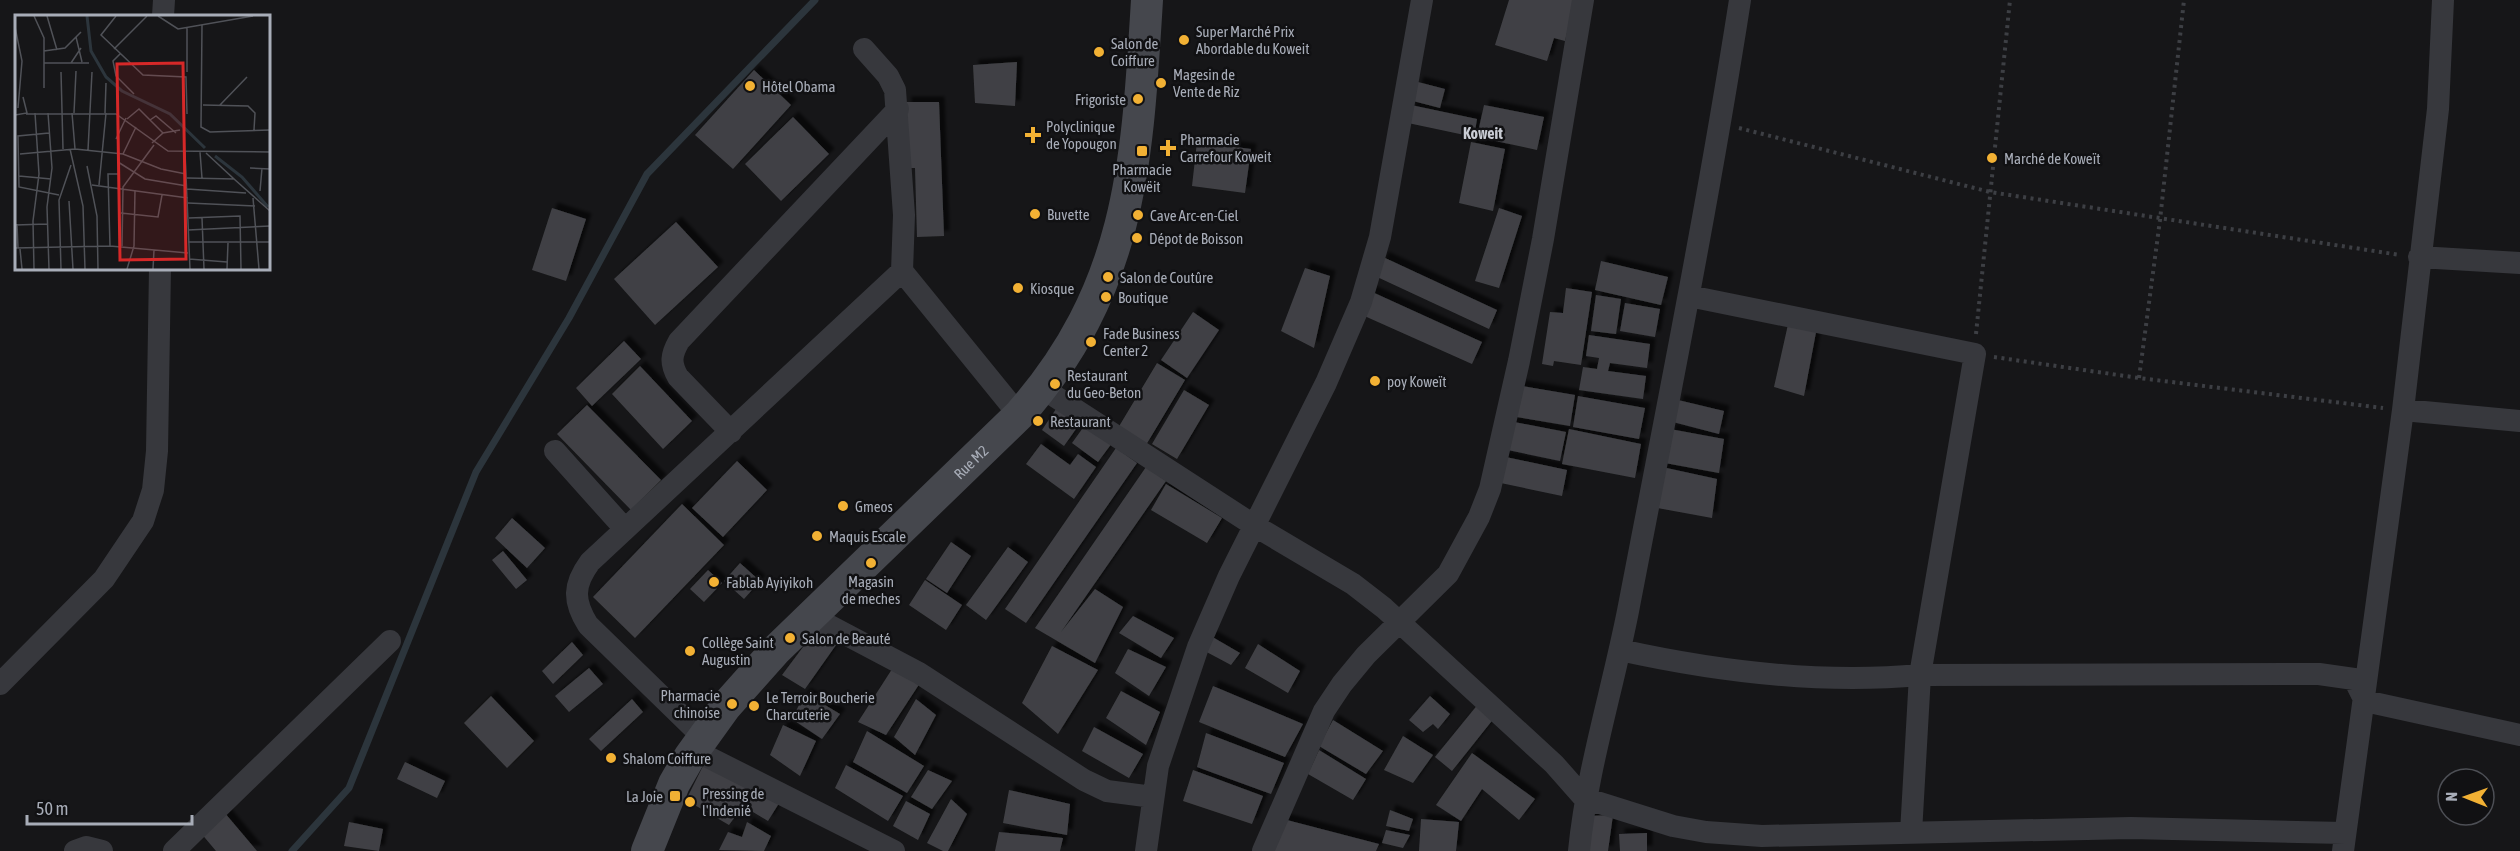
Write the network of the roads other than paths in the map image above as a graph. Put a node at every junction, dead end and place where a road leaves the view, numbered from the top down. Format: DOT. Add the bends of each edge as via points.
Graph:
graph roads {
  1 [pos="164,0"];
  2 [pos="1147,0"];
  3 [pos="1422,0"];
  4 [pos="1583,0"];
  5 [pos="1740,0"];
  6 [pos="2443,0"];
  7 [pos="163,15"];
  8 [pos="864,49"];
  9 [pos="898,109"];
  10 [pos="2419,257"];
  11 [pos="2520,263"];
  12 [pos="160,270"];
  13 [pos="902,271"];
  14 [pos="1689,296"];
  15 [pos="1042,388"];
  16 [pos="2403,410"];
  17 [pos="1019,415"];
  18 [pos="2520,421"];
  19 [pos="730,432"];
  20 [pos="555,451"];
  21 [pos="1255,526"];
  22 [pos="624,528"];
  23 [pos="811,616"];
  24 [pos="1399,622"];
  25 [pos="390,641"];
  26 [pos="1620,650"];
  27 [pos="1920,675"];
  28 [pos="0,684"];
  29 [pos="2365,701"];
  30 [pos="2520,735"];
  31 [pos="699,743"];
  32 [pos="1153,798"];
  33 [pos="1584,798"];
  34 [pos="1911,833"];
  35 [pos="2344,842"];
  36 [pos="75,851"];
  37 [pos="102,851"];
  38 [pos="174,851"];
  39 [pos="647,851"];
  40 [pos="894,851"];
  41 [pos="1146,851"];
  42 [pos="1263,851"];
  43 [pos="1579,851"];
  1 -- 7 [label="street"];
  2 -- 15 [label="street, Rue M2" via="1136,148 1126,208 1092,306"];
  3 -- 21 [label="street" via="1380,237 1361,302 1326,383"];
  4 -- 24 [label="street" via="1541,250 1490,489 1466,546 1448,574"];
  5 -- 14 [label="street"];
  6 -- 10 [label="street" via="2438,109"];
  8 -- 9 [label="street" via="888,76"];
  9 -- 13 [label="street" via="904,215"];
  9 -- 19 [label="street" via="671,354 678,377"];
  10 -- 11 [label="street"];
  10 -- 16 [label="street"];
  12 -- 28 [label="street" via="157,451 153,490 143,522 104,579"];
  13 -- 17 [label="street"];
  13 -- 19 [label="street"];
  14 -- 26 [label="street"];
  14 -- 27 [label="street" via="1974,354"];
  15 -- 17 [label="street, Rue M2"];
  15 -- 21 [label="street"];
  16 -- 18 [label="street"];
  16 -- 29 [label="street"];
  17 -- 23 [label="street, Rue M2"];
  19 -- 22 [label="street"];
  20 -- 22 [label="street"];
  21 -- 24 [label="street" via="1353,584"];
  21 -- 32 [label="street" via="1198,647 1158,766"];
  22 -- 31 [label="street" via="579,576 575,592 579,611"];
  23 -- 31 [label="street, Rue M2" via="733,698"];
  23 -- 32 [label="street" via="919,674 1084,780 1107,791"];
  24 -- 33 [label="street" via="1554,764"];
  24 -- 42 [label="street" via="1348,677 1324,711"];
  25 -- 38 [label="street"];
  26 -- 27 [label="street" via="1664,660 1771,672 1855,677"];
  26 -- 33 [label="street"];
  27 -- 29 [label="street" via="2296,672 2354,679"];
  27 -- 34 [label="street"];
  29 -- 30 [label="street"];
  29 -- 35 [label="street"];
  31 -- 39 [label="street, Rue M2" via="674,784"];
  31 -- 40 [label="street"];
  32 -- 41 [label="street"];
  33 -- 34 [label="street" via="1706,832 1762,836"];
  33 -- 43 [label="street"];
  34 -- 35 [label="street" via="2131,828"];
  36 -- 37 [label="street" via="86,847"];
}
